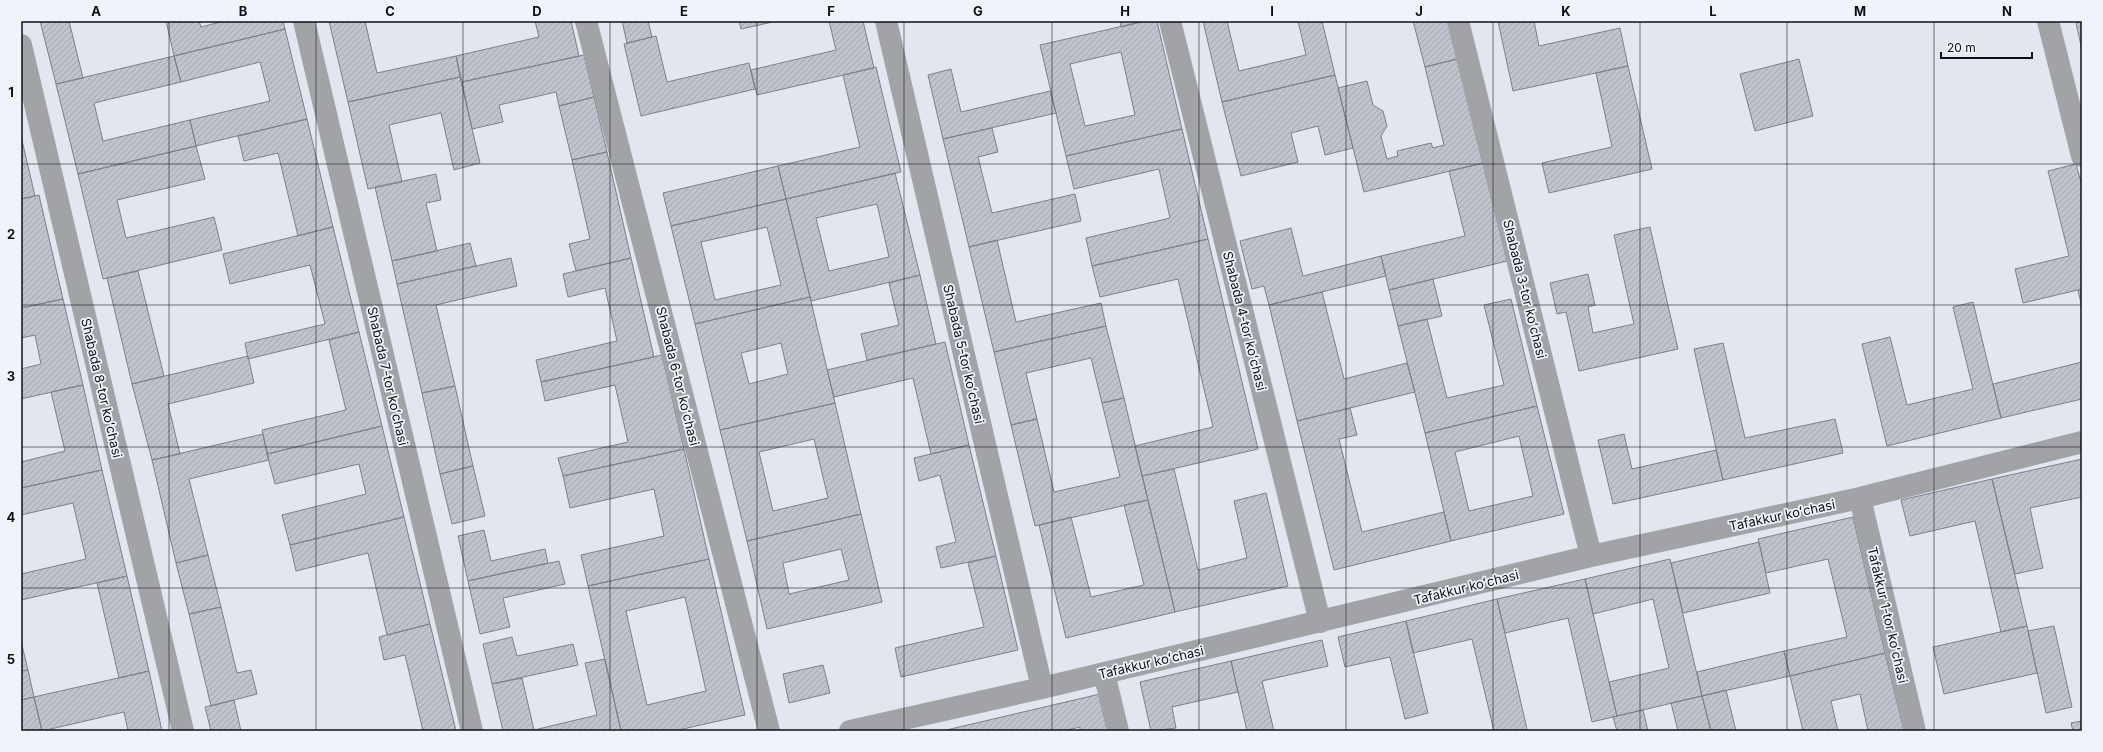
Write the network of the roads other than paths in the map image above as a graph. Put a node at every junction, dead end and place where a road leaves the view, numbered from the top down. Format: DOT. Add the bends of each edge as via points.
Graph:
graph roads {
  1 [pos="304,21"];
  2 [pos="586,21"];
  3 [pos="886,21"];
  4 [pos="1170,21"];
  5 [pos="1458,21"];
  6 [pos="2048,21"];
  7 [pos="21,45"];
  8 [pos="2082,156"];
  9 [pos="2082,442"];
  10 [pos="1860,498"];
  11 [pos="1591,556"];
  12 [pos="1320,622"];
  13 [pos="1104,673"];
  14 [pos="1042,688"];
  15 [pos="183,731"];
  16 [pos="472,731"];
  17 [pos="769,731"];
  18 [pos="850,731"];
  19 [pos="1118,731"];
  20 [pos="1916,731"];
  1 -- 16 [label="street, Shabada 7-tor koʻchasi"];
  2 -- 17 [label="street, Shabada 6-tor koʻchasi"];
  3 -- 14 [label="street, Shabada 5-tor koʻchasi"];
  4 -- 12 [label="street, Shabada 4-tor koʻchasi"];
  5 -- 11 [label="street, Shabada 3-tor koʻchasi"];
  6 -- 8 [label="street"];
  7 -- 15 [label="street, Shabada 8-tor koʻchasi"];
  9 -- 10 [label="street, Tafakkur koʻchasi"];
  10 -- 11 [label="street, Tafakkur koʻchasi"];
  10 -- 20 [label="street, Tafakkur 1-tor koʻchasi"];
  11 -- 12 [label="street, Tafakkur koʻchasi"];
  12 -- 13 [label="street, Tafakkur koʻchasi"];
  13 -- 14 [label="street, Tafakkur koʻchasi"];
  13 -- 19 [label="street"];
  14 -- 18 [label="street, Tafakkur koʻchasi"];
}
